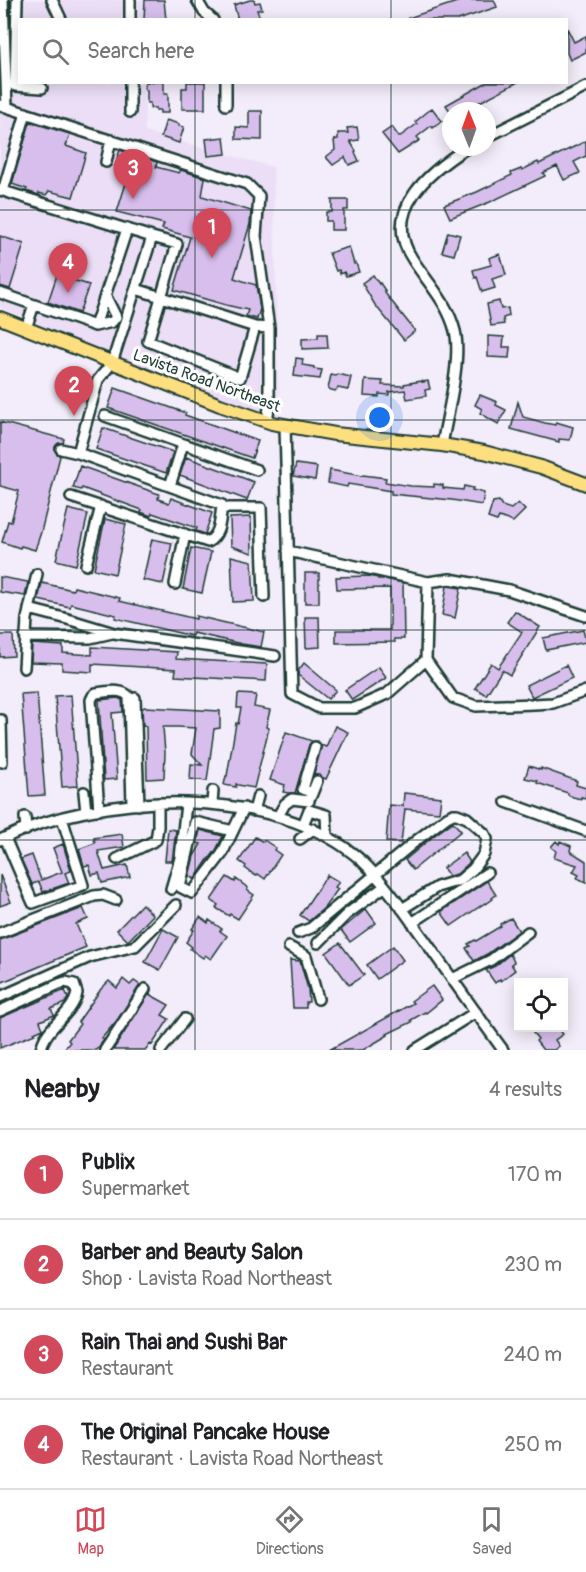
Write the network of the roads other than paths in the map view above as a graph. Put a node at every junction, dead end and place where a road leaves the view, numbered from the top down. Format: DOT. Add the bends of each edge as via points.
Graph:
graph roads {
  1 [pos="3,0"];
  2 [pos="17,0"];
  3 [pos="52,0"];
  4 [pos="130,0"];
  5 [pos="196,0"];
  6 [pos="61,18"];
  7 [pos="130,18"];
  8 [pos="211,18"];
  9 [pos="18,24"];
  10 [pos="130,84"];
  11 [pos="226,84"];
  12 [pos="586,87"];
  13 [pos="42,88"];
  14 [pos="226,105"];
  15 [pos="3,106"];
  16 [pos="130,112"];
  17 [pos="26,113"];
  18 [pos="496,132"];
  19 [pos="111,140"];
  20 [pos="456,156"];
  21 [pos="106,162"];
  22 [pos="2,190"];
  23 [pos="127,229"];
  24 [pos="152,237"];
  25 [pos="136,289"];
  26 [pos="0,293"];
  27 [pos="105,295"];
  28 [pos="160,297"];
  29 [pos="34,304"];
  30 [pos="0,318"];
  31 [pos="95,326"];
  32 [pos="255,327"];
  33 [pos="26,328"];
  34 [pos="269,328"];
  35 [pos="112,363"];
  36 [pos="105,416"];
  37 [pos="267,421"];
  38 [pos="285,425"];
  39 [pos="183,444"];
  40 [pos="442,446"];
  41 [pos="62,449"];
  42 [pos="78,453"];
  43 [pos="257,470"];
  44 [pos="586,484"];
  45 [pos="170,486"];
  46 [pos="71,497"];
  47 [pos="101,506"];
  48 [pos="222,508"];
  49 [pos="185,534"];
  50 [pos="288,551"];
  51 [pos="86,565"];
  52 [pos="37,574"];
  53 [pos="428,582"];
  54 [pos="175,584"];
  55 [pos="264,597"];
  56 [pos="29,609"];
  57 [pos="586,616"];
  58 [pos="114,633"];
  59 [pos="26,637"];
  60 [pos="275,656"];
  61 [pos="426,660"];
  62 [pos="24,668"];
  63 [pos="586,691"];
  64 [pos="135,698"];
  65 [pos="0,720"];
  66 [pos="315,747"];
  67 [pos="2,762"];
  68 [pos="316,781"];
  69 [pos="213,791"];
  70 [pos="84,792"];
  71 [pos="258,796"];
  72 [pos="310,801"];
  73 [pos="506,802"];
  74 [pos="158,803"];
  75 [pos="212,803"];
  76 [pos="186,804"];
  77 [pos="136,805"];
  78 [pos="244,808"];
  79 [pos="99,810"];
  80 [pos="254,811"];
  81 [pos="86,812"];
  82 [pos="278,816"];
  83 [pos="25,817"];
  84 [pos="62,818"];
  85 [pos="303,825"];
  86 [pos="313,829"];
  87 [pos="26,830"];
  88 [pos="233,831"];
  89 [pos="586,831"];
  90 [pos="327,836"];
  91 [pos="2,839"];
  92 [pos="300,839"];
  93 [pos="117,859"];
  94 [pos="487,873"];
  95 [pos="375,876"];
  96 [pos="384,887"];
  97 [pos="171,889"];
  98 [pos="116,900"];
  99 [pos="176,905"];
  100 [pos="402,909"];
  101 [pos="412,923"];
  102 [pos="528,932"];
  103 [pos="0,933"];
  104 [pos="298,933"];
  105 [pos="318,943"];
  106 [pos="289,947"];
  107 [pos="452,979"];
  108 [pos="145,989"];
  109 [pos="0,997"];
  110 [pos="318,999"];
  111 [pos="0,1011"];
  112 [pos="476,1012"];
  113 [pos="184,1019"];
  114 [pos="41,1050"];
  115 [pos="105,1050"];
  116 [pos="161,1050"];
  117 [pos="415,1050"];
  118 [pos="503,1050"];
  1 -- 15 [label="street"];
  2 -- 9 [label="street"];
  3 -- 6 [label="street"];
  4 -- 7 [label="street"];
  5 -- 8 [label="street"];
  9 -- 13 [label="street" via="15,86"];
  10 -- 16 [label="street"];
  11 -- 14 [label="street"];
  12 -- 18 [label="street"];
  15 -- 17 [label="street"];
  17 -- 19 [label="street"];
  17 -- 22 [label="street"];
  19 -- 21 [label="street"];
  19 -- 34 [label="street" via="247,184 259,196 256,236"];
  20 -- 40 [label="street" via="418,188 402,221 411,258 441,300 455,332 456,362"];
  22 -- 23 [label="street"];
  23 -- 24 [label="street"];
  23 -- 27 [label="street"];
  24 -- 25 [label="street"];
  24 -- 28 [label="street" via="177,244"];
  25 -- 28 [label="street"];
  25 -- 35 [label="street"];
  26 -- 29 [label="street"];
  27 -- 31 [label="street"];
  27 -- 31 [label="street" via="116,317"];
  28 -- 32 [label="street"];
  28 -- 32 [label="street" via="148,341 240,378"];
  29 -- 31 [label="street"];
  29 -- 33 [label="street"];
  30 -- 33 [label="main road, Lavista Road Northeast"];
  32 -- 34 [label="street"];
  33 -- 35 [label="main road, Lavista Road Northeast"];
  34 -- 37 [label="street"];
  35 -- 37 [label="main road, Lavista Road Northeast"];
  35 -- 42 [label="street" via="98,380"];
  36 -- 39 [label="street"];
  37 -- 38 [label="main road, Lavista Road Northeast"];
  38 -- 40 [label="main road, Lavista Road Northeast"];
  38 -- 50 [label="street"];
  39 -- 43 [label="street"];
  39 -- 45 [label="street"];
  40 -- 44 [label="main road, Lavista Road Northeast" via="512,459"];
  41 -- 42 [label="street"];
  42 -- 45 [label="street"];
  45 -- 48 [label="street"];
  46 -- 47 [label="street"];
  47 -- 49 [label="street"];
  47 -- 51 [label="street"];
  48 -- 49 [label="street" via="219,531 214,538 208,542"];
  48 -- 55 [label="street" via="261,508"];
  49 -- 54 [label="street"];
  50 -- 53 [label="street"];
  50 -- 61 [label="street" via="292,694 319,708 355,708 387,694"];
  52 -- 56 [label="street"];
  53 -- 57 [label="street" via="450,579 509,590"];
  53 -- 61 [label="street"];
  56 -- 58 [label="street"];
  56 -- 59 [label="street"];
  58 -- 59 [label="street" via="90,638"];
  58 -- 60 [label="street"];
  59 -- 62 [label="street"];
  61 -- 63 [label="street" via="453,698 476,706 553,703"];
  64 -- 77 [label="street"];
  65 -- 67 [label="street"];
  66 -- 72 [label="street" via="303,789"];
  68 -- 72 [label="street"];
  69 -- 75 [label="street"];
  70 -- 81 [label="street"];
  71 -- 80 [label="street"];
  72 -- 82 [label="street" via="292,799"];
  72 -- 85 [label="street"];
  72 -- 90 [label="street" via="326,815"];
  73 -- 89 [label="street"];
  74 -- 76 [label="street"];
  74 -- 77 [label="street"];
  74 -- 93 [label="street" via="156,840"];
  75 -- 76 [label="street"];
  75 -- 78 [label="street"];
  76 -- 97 [label="street" via="180,858"];
  77 -- 79 [label="street"];
  77 -- 79 [label="street" via="129,697 123,691 96,693 91,700"];
  78 -- 80 [label="street"];
  78 -- 88 [label="street"];
  79 -- 81 [label="street"];
  80 -- 82 [label="street"];
  81 -- 84 [label="street"];
  82 -- 85 [label="street"];
  83 -- 87 [label="street"];
  84 -- 87 [label="street"];
  84 -- 91 [label="street" via="83,885 33,903"];
  85 -- 86 [label="street"];
  86 -- 90 [label="street"];
  86 -- 92 [label="street"];
  87 -- 91 [label="street"];
  88 -- 88 [label="street" via="222,854 192,893 180,887 195,822"];
  90 -- 95 [label="street" via="363,862"];
  94 -- 101 [label="street"];
  95 -- 96 [label="street"];
  95 -- 100 [label="street" via="447,816 467,818 485,834 484,854 468,874 437,887"];
  95 -- 104 [label="street" via="311,928"];
  96 -- 100 [label="street"];
  96 -- 105 [label="street" via="347,914"];
  98 -- 103 [label="street" via="94,896"];
  99 -- 109 [label="street" via="135,946 90,957"];
  100 -- 101 [label="street"];
  101 -- 107 [label="street"];
  102 -- 107 [label="street" via="491,960"];
  106 -- 110 [label="street" via="306,956"];
  107 -- 112 [label="street"];
  108 -- 115 [label="street"];
  111 -- 114 [label="street" via="58,984 74,984 77,993 73,1004 45,1038"];
  112 -- 117 [label="street"];
  112 -- 118 [label="street"];
  113 -- 116 [label="street"];
}
